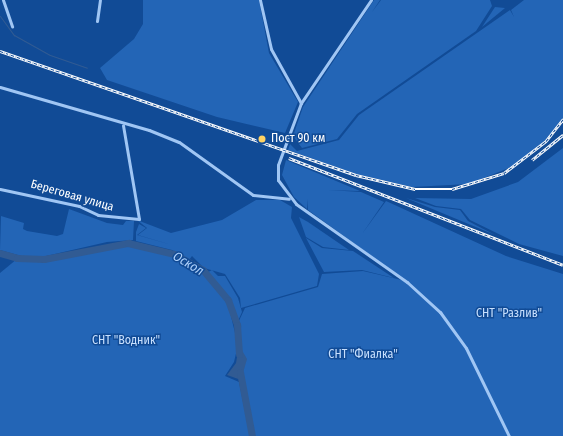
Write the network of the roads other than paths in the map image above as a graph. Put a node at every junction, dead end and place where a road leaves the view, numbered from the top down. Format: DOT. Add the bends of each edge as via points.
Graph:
graph roads {
  1 [pos="4,0"];
  2 [pos="100,0"];
  3 [pos="260,0"];
  4 [pos="371,0"];
  5 [pos="97,20"];
  6 [pos="12,26"];
  7 [pos="0,87"];
  8 [pos="301,103"];
  9 [pos="123,125"];
  10 [pos="0,189"];
  11 [pos="289,198"];
  12 [pos="508,436"];
  1 -- 6 [label="street"];
  2 -- 5 [label="street"];
  3 -- 8 [label="street" via="271,49"];
  4 -- 8 [label="street"];
  7 -- 9 [label="street"];
  8 -- 11 [label="street" via="278,165 278,180"];
  9 -- 10 [label="street, Береговая улица" via="139,219 98,216 79,206"];
  9 -- 11 [label="street" via="180,142 253,195"];
  11 -- 12 [label="street" via="407,282 440,312 466,348"];
}
